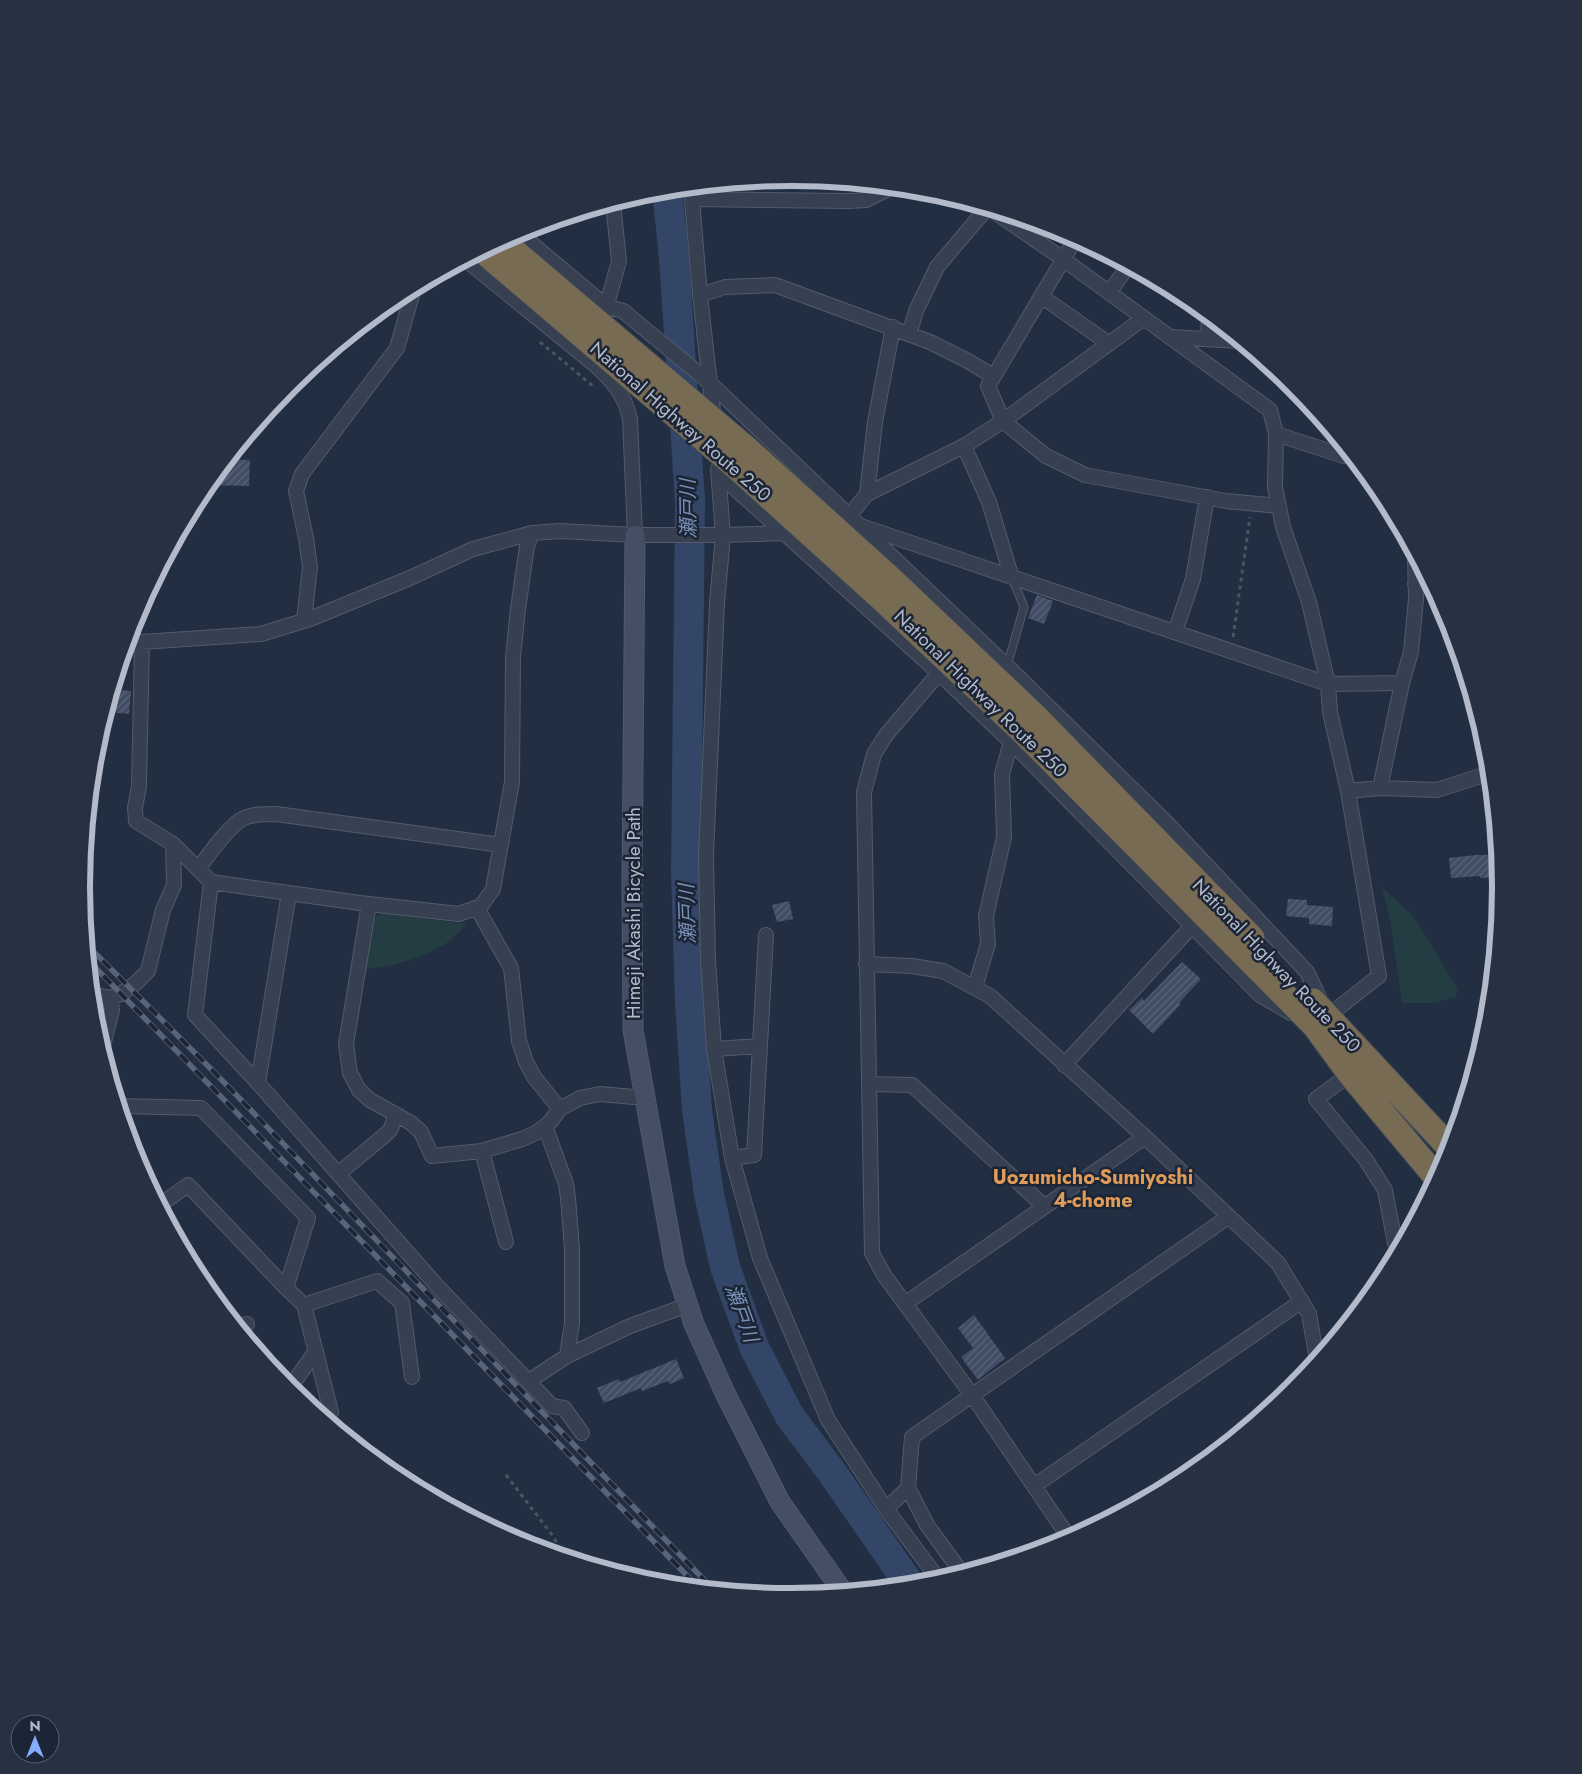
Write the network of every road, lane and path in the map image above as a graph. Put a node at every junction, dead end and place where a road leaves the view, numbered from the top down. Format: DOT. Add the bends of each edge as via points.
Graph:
graph roads {
  1 [pos="882,192"];
  2 [pos="691,193"];
  3 [pos="693,193"];
  4 [pos="614,209"];
  5 [pos="988,215"];
  6 [pos="1007,220"];
  7 [pos="525,238"];
  8 [pos="1072,245"];
  9 [pos="508,246"];
  10 [pos="488,255"];
  11 [pos="1063,259"];
  12 [pos="471,264"];
  13 [pos="1125,271"];
  14 [pos="1110,293"];
  15 [pos="700,294"];
  16 [pos="1041,296"];
  17 [pos="411,298"];
  18 [pos="606,306"];
  19 [pos="1144,318"];
  20 [pos="1209,324"];
  21 [pos="893,327"];
  22 [pos="910,334"];
  23 [pos="1170,337"];
  24 [pos="537,339"];
  25 [pos="1208,339"];
  26 [pos="1228,340"];
  27 [pos="1108,344"];
  28 [pos="594,364"];
  29 [pos="994,376"];
  30 [pos="710,383"];
  31 [pos="596,388"];
  32 [pos="1003,420"];
  33 [pos="1276,434"];
  34 [pos="964,446"];
  35 [pos="1344,456"];
  36 [pos="719,474"];
  37 [pos="867,494"];
  38 [pos="1207,497"];
  39 [pos="1252,504"];
  40 [pos="1279,506"];
  41 [pos="849,516"];
  42 [pos="861,526"];
  43 [pos="532,533"];
  44 [pos="786,533"];
  45 [pos="639,535"];
  46 [pos="723,535"];
  47 [pos="1415,568"];
  48 [pos="1011,576"];
  49 [pos="1415,584"];
  50 [pos="1424,585"];
  51 [pos="304,620"];
  52 [pos="1175,632"];
  53 [pos="142,642"];
  54 [pos="134,643"];
  55 [pos="1231,651"];
  56 [pos="1007,666"];
  57 [pos="939,673"];
  58 [pos="1402,683"];
  59 [pos="1328,684"];
  60 [pos="1023,730"];
  61 [pos="1483,775"];
  62 [pos="1380,788"];
  63 [pos="1348,791"];
  64 [pos="173,844"];
  65 [pos="501,845"];
  66 [pos="198,869"];
  67 [pos="211,882"];
  68 [pos="289,893"];
  69 [pos="368,904"];
  70 [pos="477,908"];
  71 [pos="1192,926"];
  72 [pos="766,934"];
  73 [pos="866,964"];
  74 [pos="975,987"];
  75 [pos="99,995"];
  76 [pos="110,998"];
  77 [pos="1321,1021"];
  78 [pos="106,1035"];
  79 [pos="760,1046"];
  80 [pos="714,1049"];
  81 [pos="1064,1065"];
  82 [pos="1350,1074"];
  83 [pos="258,1083"];
  84 [pos="869,1084"];
  85 [pos="645,1098"];
  86 [pos="125,1106"];
  87 [pos="560,1109"];
  88 [pos="395,1114"];
  89 [pos="544,1126"];
  90 [pos="1145,1137"];
  91 [pos="1444,1142"];
  92 [pos="482,1151"];
  93 [pos="732,1158"];
  94 [pos="1432,1171"];
  95 [pos="338,1174"];
  96 [pos="164,1202"];
  97 [pos="1044,1206"];
  98 [pos="1228,1217"];
  99 [pos="506,1242"];
  100 [pos="1395,1243"];
  101 [pos="286,1288"];
  102 [pos="1302,1301"];
  103 [pos="906,1303"];
  104 [pos="304,1305"];
  105 [pos="688,1305"];
  106 [pos="316,1351"];
  107 [pos="1316,1352"];
  108 [pos="567,1356"];
  109 [pos="412,1377"];
  110 [pos="529,1381"];
  111 [pos="294,1382"];
  112 [pos="972,1395"];
  113 [pos="331,1412"];
  114 [pos="582,1433"];
  115 [pos="506,1475"];
  116 [pos="1034,1486"];
  117 [pos="908,1488"];
  118 [pos="886,1509"];
  119 [pos="1065,1532"];
  120 [pos="560,1549"];
  121 [pos="958,1568"];
  122 [pos="934,1573"];
  123 [pos="839,1586"];
  1 -- 3 [label="street" via="866,200 850,201"];
  2 -- 15 [label="street"];
  4 -- 18 [label="street" via="619,262"];
  5 -- 22 [label="street" via="938,268 916,311"];
  6 -- 11 [label="street"];
  7 -- 18 [label="street"];
  8 -- 11 [label="street"];
  9 -- 60 [label="highway, National Highway Route 250, bridge" via="747,449 894,582"];
  10 -- 60 [label="highway, National Highway Route 250, bridge" via="734,465"];
  11 -- 14 [label="street"];
  11 -- 16 [label="street"];
  12 -- 28 [label="street"];
  13 -- 14 [label="street"];
  14 -- 19 [label="street"];
  15 -- 21 [label="street" via="725,287 775,285"];
  15 -- 30 [label="street"];
  16 -- 27 [label="street"];
  16 -- 29 [label="street"];
  17 -- 51 [label="street" via="397,348 302,474 296,491 310,567"];
  18 -- 28 [label="street"];
  18 -- 30 [label="street" via="623,311"];
  19 -- 23 [label="street"];
  19 -- 27 [label="street"];
  20 -- 25 [label="street"];
  21 -- 22 [label="street"];
  21 -- 37 [label="street" via="875,422"];
  22 -- 29 [label="street"];
  23 -- 25 [label="street"];
  23 -- 33 [label="street" via="1270,410"];
  24 -- 31 [label="path"];
  25 -- 26 [label="street"];
  27 -- 32 [label="street"];
  28 -- 45 [label="street" via="620,390 629,412"];
  29 -- 32 [label="street" via="988,386"];
  30 -- 36 [label="street"];
  30 -- 41 [label="street"];
  32 -- 34 [label="street"];
  32 -- 38 [label="street" via="1046,456 1085,475"];
  33 -- 35 [label="street"];
  33 -- 40 [label="street" via="1275,487"];
  34 -- 37 [label="street"];
  34 -- 48 [label="street" via="989,502"];
  36 -- 44 [label="street"];
  36 -- 46 [label="street"];
  37 -- 41 [label="street"];
  38 -- 39 [label="street"];
  38 -- 52 [label="street" via="1193,579"];
  39 -- 40 [label="street"];
  39 -- 55 [label="path"];
  40 -- 59 [label="street" via="1309,602"];
  41 -- 42 [label="street"];
  42 -- 44 [label="street" via="850,530"];
  42 -- 48 [label="street"];
  42 -- 56 [label="street"];
  43 -- 45 [label="street" via="560,531"];
  43 -- 51 [label="street" via="474,549"];
  43 -- 65 [label="street" via="527,546 513,657 512,782"];
  44 -- 46 [label="street"];
  44 -- 57 [label="street"];
  45 -- 46 [label="street"];
  45 -- 85 [label="main road, Himeji Akashi Bicycle Path" via="632,884 633,1030"];
  46 -- 80 [label="street" via="706,855"];
  47 -- 49 [label="street"];
  48 -- 52 [label="street"];
  48 -- 56 [label="lane" via="1024,607"];
  49 -- 50 [label="street"];
  49 -- 58 [label="street" via="1411,652"];
  51 -- 53 [label="street" via="261,634"];
  52 -- 55 [label="street"];
  53 -- 54 [label="street"];
  53 -- 64 [label="street" via="136,820"];
  55 -- 59 [label="street"];
  56 -- 60 [label="street"];
  56 -- 77 [label="street" via="1166,822 1307,972"];
  57 -- 60 [label="street"];
  57 -- 73 [label="street" via="886,735 874,754 864,792"];
  58 -- 59 [label="street"];
  58 -- 62 [label="street"];
  59 -- 63 [label="street" via="1330,712"];
  60 -- 71 [label="street"];
  60 -- 74 [label="street" via="1002,774 1004,837 986,916 988,944"];
  60 -- 77 [label="highway, National Highway Route 250"];
  61 -- 62 [label="street" via="1437,790"];
  62 -- 63 [label="street"];
  63 -- 77 [label="street" via="1379,976"];
  64 -- 66 [label="street"];
  64 -- 76 [label="street" via="174,885 163,910 148,971 129,988"];
  65 -- 66 [label="street" via="259,814 243,818 230,829"];
  65 -- 70 [label="street" via="493,889"];
  66 -- 67 [label="street"];
  67 -- 68 [label="street"];
  67 -- 83 [label="street" via="195,1015"];
  68 -- 69 [label="street"];
  68 -- 83 [label="street"];
  69 -- 70 [label="street" via="459,914"];
  69 -- 88 [label="street" via="346,1044 350,1073 360,1090 370,1100"];
  70 -- 87 [label="street" via="511,968 526,1062"];
  71 -- 77 [label="street" via="1260,995"];
  71 -- 81 [label="street"];
  72 -- 79 [label="street"];
  73 -- 74 [label="street" via="943,971"];
  73 -- 84 [label="street"];
  74 -- 81 [label="street" via="990,996"];
  75 -- 76 [label="street"];
  76 -- 78 [label="street" via="112,1010"];
  77 -- 82 [label="highway, National Highway Route 250"];
  77 -- 91 [label="highway, National Highway Route 250"];
  79 -- 80 [label="street"];
  79 -- 93 [label="street" via="754,1155"];
  80 -- 93 [label="street"];
  81 -- 90 [label="street"];
  82 -- 94 [label="highway, National Highway Route 250"];
  82 -- 100 [label="street" via="1316,1099 1366,1160 1385,1190"];
  83 -- 95 [label="street"];
  84 -- 97 [label="street" via="912,1084"];
  84 -- 103 [label="street" via="872,1253"];
  85 -- 87 [label="street" via="600,1094 580,1098"];
  85 -- 105 [label="main road, Himeji Akashi Bicycle Path" via="675,1266"];
  86 -- 101 [label="street" via="201,1108 308,1218"];
  87 -- 89 [label="street"];
  88 -- 92 [label="street" via="421,1132 432,1156"];
  88 -- 95 [label="street" via="391,1129"];
  89 -- 92 [label="street" via="536,1134"];
  89 -- 108 [label="street" via="566,1184 568,1198 572,1314"];
  90 -- 97 [label="street"];
  90 -- 98 [label="street"];
  92 -- 99 [label="street"];
  93 -- 118 [label="street" via="760,1258 828,1420"];
  95 -- 110 [label="street" via="438,1287"];
  96 -- 101 [label="street" via="188,1184"];
  97 -- 103 [label="street"];
  98 -- 102 [label="street" via="1278,1263"];
  98 -- 112 [label="street"];
  101 -- 104 [label="street"];
  102 -- 107 [label="street" via="1309,1314"];
  102 -- 116 [label="street"];
  103 -- 112 [label="street"];
  104 -- 106 [label="street"];
  104 -- 109 [label="street" via="377,1281 402,1303"];
  105 -- 108 [label="street" via="630,1326"];
  105 -- 123 [label="main road, Himeji Akashi Bicycle Path" via="725,1393 780,1502"];
  106 -- 111 [label="street"];
  106 -- 113 [label="street"];
  108 -- 110 [label="street"];
  110 -- 114 [label="street" via="552,1406 564,1408"];
  112 -- 116 [label="street"];
  112 -- 117 [label="street" via="912,1437"];
  115 -- 120 [label="path"];
  116 -- 119 [label="street"];
  117 -- 118 [label="street"];
  117 -- 121 [label="street" via="927,1525"];
  118 -- 122 [label="street"];
}
